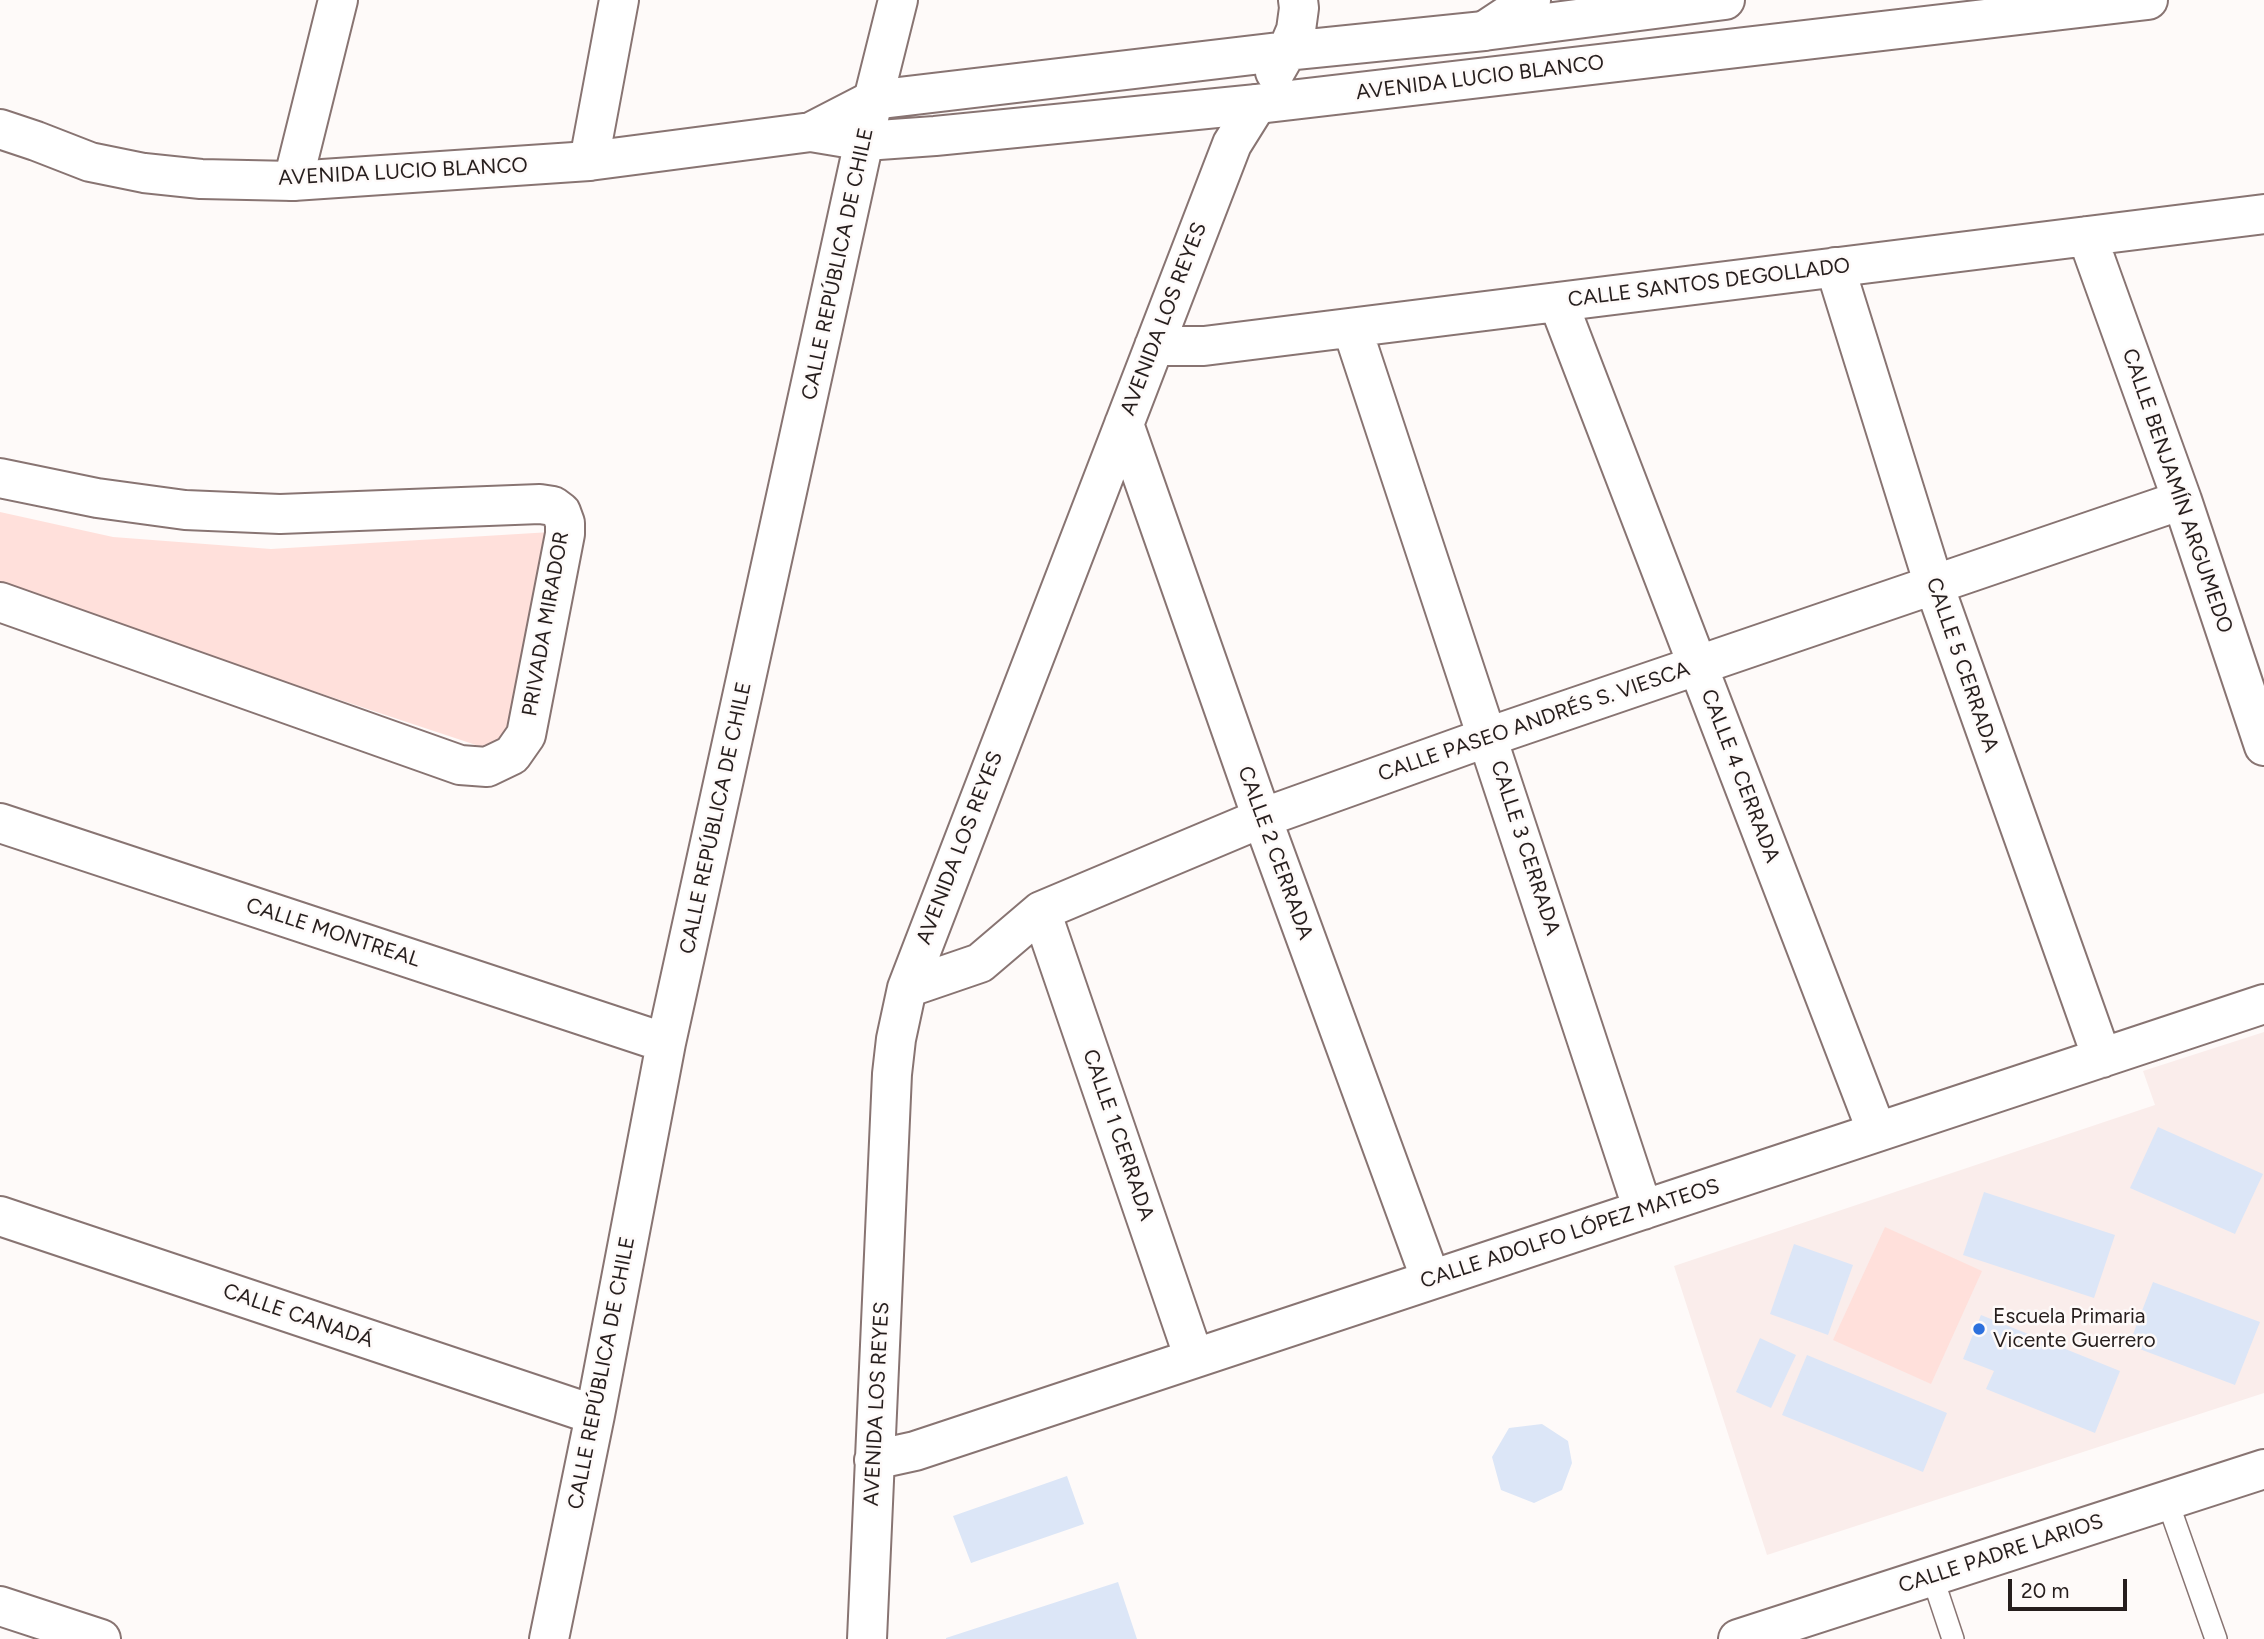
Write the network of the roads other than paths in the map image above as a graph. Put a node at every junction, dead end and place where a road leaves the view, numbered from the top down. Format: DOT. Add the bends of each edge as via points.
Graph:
graph roads {
  1 [pos="338,0"];
  2 [pos="619,0"];
  3 [pos="898,0"];
  4 [pos="1298,0"];
  5 [pos="1531,0"];
  6 [pos="1724,0"];
  7 [pos="2148,0"];
  8 [pos="1484,31"];
  9 [pos="1287,51"];
  10 [pos="873,100"];
  11 [pos="1257,104"];
  12 [pos="0,129"];
  13 [pos="811,132"];
  14 [pos="865,141"];
  15 [pos="589,161"];
  16 [pos="293,181"];
  17 [pos="2264,214"];
  18 [pos="2087,236"];
  19 [pos="1835,267"];
  20 [pos="1558,302"];
  21 [pos="1352,328"];
  22 [pos="1154,346"];
  23 [pos="1124,424"];
  24 [pos="0,478"];
  25 [pos="2182,500"];
  26 [pos="1934,585"];
  27 [pos="0,603"];
  28 [pos="1698,666"];
  29 [pos="1488,737"];
  30 [pos="2264,746"];
  31 [pos="1262,818"];
  32 [pos="0,823"];
  33 [pos="1041,911"];
  34 [pos="907,988"];
  35 [pos="2264,1004"];
  36 [pos="666,1043"];
  37 [pos="2102,1058"];
  38 [pos="1877,1132"];
  39 [pos="1643,1210"];
  40 [pos="0,1216"];
  41 [pos="1431,1280"];
  42 [pos="1194,1358"];
  43 [pos="595,1415"];
  44 [pos="874,1460"];
  45 [pos="2264,1469"];
  46 [pos="2167,1500"];
  47 [pos="1932,1576"];
  48 [pos="0,1606"];
  49 [pos="101,1639"];
  50 [pos="549,1639"];
  51 [pos="867,1639"];
  52 [pos="1738,1639"];
  53 [pos="1953,1639"];
  54 [pos="2216,1639"];
  1 -- 16 [label="street"];
  2 -- 15 [label="street"];
  3 -- 10 [label="street, CALLE REPÚBLICA DE CHILE"];
  4 -- 9 [label="street, AVENIDA LOS REYES" via="1296,30"];
  5 -- 8 [label="street"];
  6 -- 8 [label="street, AVENIDA LUCIO BLANCO"];
  7 -- 11 [label="street, AVENIDA LUCIO BLANCO"];
  8 -- 9 [label="street, AVENIDA LUCIO BLANCO"];
  9 -- 10 [label="street, AVENIDA LUCIO BLANCO"];
  9 -- 11 [label="street, AVENIDA LOS REYES"];
  10 -- 13 [label="street, AVENIDA LUCIO BLANCO"];
  10 -- 14 [label="street, CALLE REPÚBLICA DE CHILE"];
  11 -- 14 [label="street, AVENIDA LUCIO BLANCO"];
  11 -- 22 [label="street, AVENIDA LOS REYES" via="1232,144"];
  12 -- 16 [label="street, AVENIDA LUCIO BLANCO" via="90,162 144,173"];
  13 -- 14 [label="street, AVENIDA LUCIO BLANCO"];
  13 -- 15 [label="street, AVENIDA LUCIO BLANCO"];
  14 -- 36 [label="street, CALLE REPÚBLICA DE CHILE"];
  15 -- 16 [label="street, AVENIDA LUCIO BLANCO"];
  17 -- 18 [label="street, CALLE SANTOS DEGOLLADO"];
  18 -- 19 [label="street, CALLE SANTOS DEGOLLADO"];
  18 -- 25 [label="street, CALLE BENJAMÍN ARGUMEDO"];
  19 -- 20 [label="street, CALLE SANTOS DEGOLLADO"];
  19 -- 26 [label="street, CALLE 5 CERRADA"];
  20 -- 21 [label="street, CALLE SANTOS DEGOLLADO"];
  20 -- 28 [label="street, CALLE 4 CERRADA"];
  21 -- 22 [label="street, CALLE SANTOS DEGOLLADO" via="1204,346"];
  21 -- 29 [label="street, CALLE 3 CERRADA"];
  22 -- 23 [label="street, AVENIDA LOS REYES"];
  23 -- 31 [label="street, CALLE 2 CERRADA"];
  23 -- 34 [label="street, AVENIDA LOS REYES"];
  24 -- 27 [label="street, PRIVADA MIRADOR" via="185,510 280,514 540,504 561,512 565,534 526,736 512,755 487,767 460,765"];
  25 -- 26 [label="street, CALLE PASEO ANDRÉS S. VIESCA"];
  25 -- 30 [label="street, CALLE BENJAMÍN ARGUMEDO"];
  26 -- 28 [label="street, CALLE PASEO ANDRÉS S. VIESCA"];
  26 -- 37 [label="street, CALLE 5 CERRADA"];
  28 -- 29 [label="street, CALLE PASEO ANDRÉS S. VIESCA"];
  28 -- 38 [label="street, CALLE 4 CERRADA"];
  29 -- 31 [label="street, CALLE PASEO ANDRÉS S. VIESCA"];
  29 -- 39 [label="street, CALLE 3 CERRADA"];
  31 -- 33 [label="street, CALLE PASEO ANDRÉS S. VIESCA"];
  31 -- 41 [label="street, CALLE 2 CERRADA"];
  32 -- 36 [label="street, CALLE MONTREAL"];
  33 -- 34 [label="street, CALLE PASEO ANDRÉS S. VIESCA" via="980,962"];
  33 -- 42 [label="street, CALLE 1 CERRADA"];
  34 -- 44 [label="street, AVENIDA LOS REYES" via="892,1074"];
  35 -- 37 [label="street, CALLE ADOLFO LÓPEZ MATEOS"];
  36 -- 43 [label="street, CALLE REPÚBLICA DE CHILE"];
  37 -- 38 [label="street, CALLE ADOLFO LÓPEZ MATEOS"];
  38 -- 39 [label="street, CALLE ADOLFO LÓPEZ MATEOS"];
  39 -- 41 [label="street, CALLE ADOLFO LÓPEZ MATEOS"];
  40 -- 43 [label="street, CALLE CANADÁ"];
  41 -- 42 [label="street, CALLE ADOLFO LÓPEZ MATEOS"];
  42 -- 44 [label="street, CALLE ADOLFO LÓPEZ MATEOS" via="915,1451"];
  43 -- 50 [label="street, CALLE REPÚBLICA DE CHILE"];
  44 -- 51 [label="street, AVENIDA LOS REYES"];
  45 -- 46 [label="street, CALLE PADRE LARIOS"];
  46 -- 47 [label="street, CALLE PADRE LARIOS"];
  46 -- 54 [label="lane"];
  47 -- 52 [label="street, CALLE PADRE LARIOS"];
  47 -- 53 [label="lane"];
  48 -- 49 [label="street"];
}
